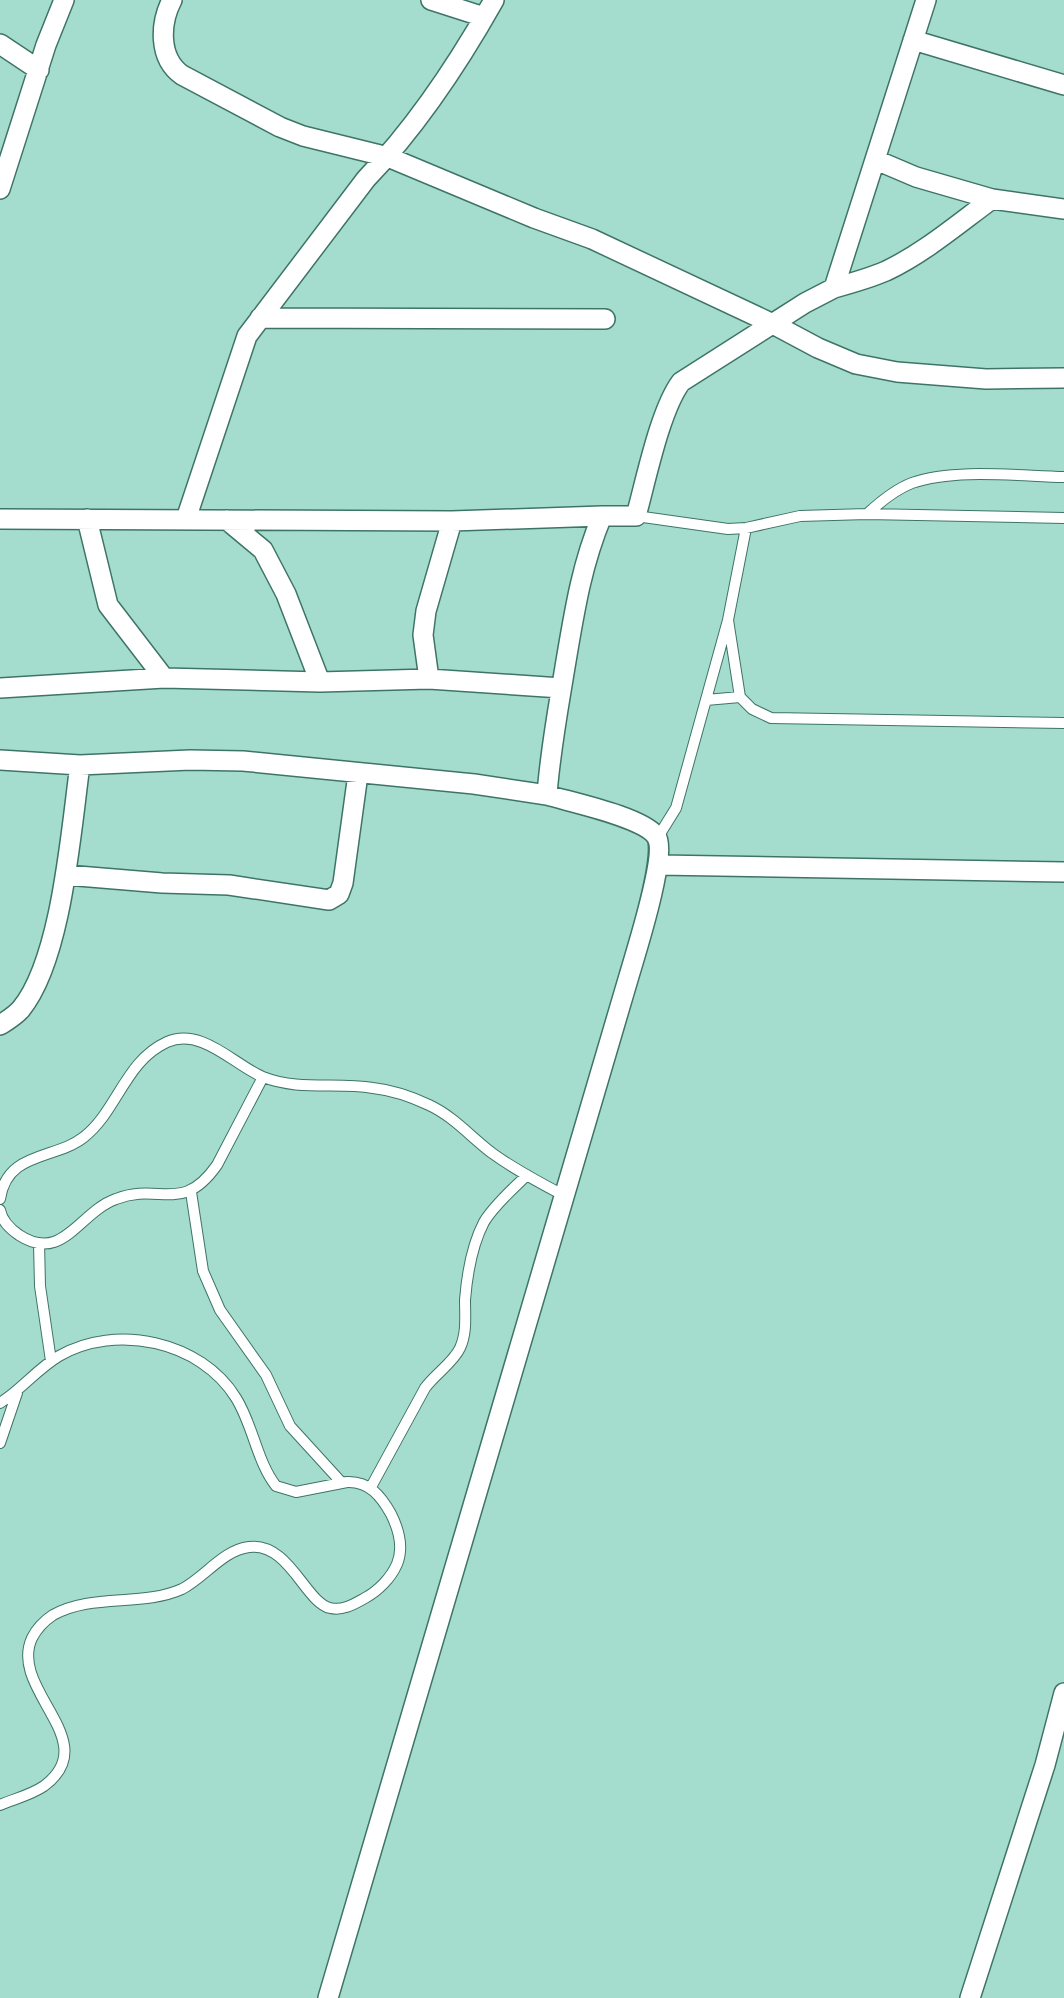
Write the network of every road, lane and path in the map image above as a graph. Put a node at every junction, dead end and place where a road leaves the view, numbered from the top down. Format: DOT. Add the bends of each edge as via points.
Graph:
graph roads {
  1 [pos="64,0"];
  2 [pos="172,0"];
  3 [pos="431,0"];
  4 [pos="926,0"];
  5 [pos="489,8"];
  6 [pos="913,40"];
  7 [pos="0,44"];
  8 [pos="39,69"];
  9 [pos="1064,85"];
  10 [pos="388,157"];
  11 [pos="4,160"];
  12 [pos="876,160"];
  13 [pos="0,189"];
  14 [pos="992,199"];
  15 [pos="1064,209"];
  16 [pos="834,288"];
  17 [pos="260,318"];
  18 [pos="605,319"];
  19 [pos="773,324"];
  20 [pos="1064,377"];
  21 [pos="1064,477"];
  22 [pos="867,514"];
  23 [pos="601,516"];
  24 [pos="636,516"];
  25 [pos="1064,518"];
  26 [pos="0,519"];
  27 [pos="87,519"];
  28 [pos="186,519"];
  29 [pos="227,520"];
  30 [pos="452,521"];
  31 [pos="746,528"];
  32 [pos="728,620"];
  33 [pos="164,678"];
  34 [pos="429,679"];
  35 [pos="320,682"];
  36 [pos="0,688"];
  37 [pos="561,688"];
  38 [pos="740,697"];
  39 [pos="706,700"];
  40 [pos="1064,723"];
  41 [pos="0,760"];
  42 [pos="80,765"];
  43 [pos="358,774"];
  44 [pos="547,795"];
  45 [pos="658,837"];
  46 [pos="659,865"];
  47 [pos="1064,872"];
  48 [pos="66,875"];
  49 [pos="0,1025"];
  50 [pos="263,1077"];
  51 [pos="527,1175"];
  52 [pos="191,1192"];
  53 [pos="565,1196"];
  54 [pos="0,1199"];
  55 [pos="0,1210"];
  56 [pos="38,1243"];
  57 [pos="51,1361"];
  58 [pos="18,1392"];
  59 [pos="0,1403"];
  60 [pos="0,1443"];
  61 [pos="342,1483"];
  62 [pos="371,1487"];
  63 [pos="1064,1693"];
  64 [pos="0,1805"];
  65 [pos="328,1998"];
  66 [pos="970,1998"];
  1 -- 8 [label="street"];
  2 -- 10 [label="street" via="164,16 164,39 176,71 291,131"];
  3 -- 5 [label="street"];
  4 -- 6 [label="street"];
  5 -- 10 [label="street" via="462,56"];
  6 -- 9 [label="street"];
  6 -- 12 [label="street"];
  7 -- 8 [label="street"];
  8 -- 11 [label="street"];
  10 -- 17 [label="street" via="366,179"];
  10 -- 19 [label="street" via="604,244"];
  11 -- 13 [label="street"];
  12 -- 14 [label="street"];
  12 -- 16 [label="street"];
  14 -- 15 [label="street"];
  14 -- 16 [label="street" via="889,270"];
  16 -- 19 [label="street"];
  17 -- 18 [label="street"];
  17 -- 28 [label="street" via="247,335"];
  19 -- 20 [label="street" via="831,354 883,370 986,379"];
  19 -- 24 [label="street" via="681,382 673,393"];
  21 -- 22 [label="lane" via="932,477 909,484"];
  22 -- 25 [label="lane"];
  22 -- 31 [label="lane" via="800,516"];
  23 -- 24 [label="street"];
  23 -- 30 [label="street"];
  23 -- 37 [label="street" via="579,582"];
  24 -- 31 [label="lane"];
  26 -- 27 [label="street"];
  27 -- 28 [label="street"];
  27 -- 33 [label="street" via="108,605"];
  28 -- 29 [label="street"];
  29 -- 30 [label="street"];
  29 -- 35 [label="street" via="263,550 286,594"];
  30 -- 34 [label="street" via="426,611 423,635"];
  31 -- 32 [label="lane"];
  32 -- 38 [label="lane"];
  32 -- 39 [label="lane"];
  33 -- 35 [label="street"];
  33 -- 36 [label="street"];
  34 -- 35 [label="street"];
  34 -- 37 [label="street"];
  37 -- 44 [label="street"];
  38 -- 39 [label="lane"];
  38 -- 40 [label="lane" via="771,718"];
  39 -- 45 [label="lane" via="676,807"];
  41 -- 42 [label="street"];
  42 -- 43 [label="street" via="243,761"];
  42 -- 48 [label="street"];
  43 -- 44 [label="street"];
  43 -- 48 [label="street" via="344,883 339,894 329,900 229,885"];
  44 -- 45 [label="street" via="640,823"];
  45 -- 46 [label="street"];
  46 -- 47 [label="street"];
  46 -- 53 [label="street"];
  48 -- 49 [label="street" via="35,986 21,1008"];
  50 -- 51 [label="lane" via="286,1084 374,1088 430,1105"];
  50 -- 52 [label="lane" via="218,1165"];
  50 -- 54 [label="lane" via="200,1042 163,1044 137,1063 90,1131 74,1143 17,1167"];
  51 -- 53 [label="lane"];
  51 -- 62 [label="lane" via="484,1223 470,1263 461,1346 425,1388"];
  52 -- 56 [label="lane" via="118,1198 58,1242"];
  52 -- 61 [label="lane" via="203,1271 220,1310 266,1375 290,1426"];
  53 -- 65 [label="street"];
  55 -- 56 [label="lane" via="9,1228"];
  56 -- 57 [label="lane"];
  57 -- 58 [label="lane"];
  57 -- 61 [label="lane" via="73,1349 112,1341 136,1340 180,1351 210,1368 234,1394 276,1486 296,1492"];
  58 -- 59 [label="lane"];
  58 -- 60 [label="lane"];
  61 -- 62 [label="lane"];
  62 -- 64 [label="lane" via="396,1525 400,1557 383,1584 352,1605 324,1605 286,1562 270,1551 250,1546 229,1555 183,1588 148,1598 77,1605 50,1617 30,1641 27,1660 62,1734 62,1759 45,1785"];
  63 -- 66 [label="street"];
}
